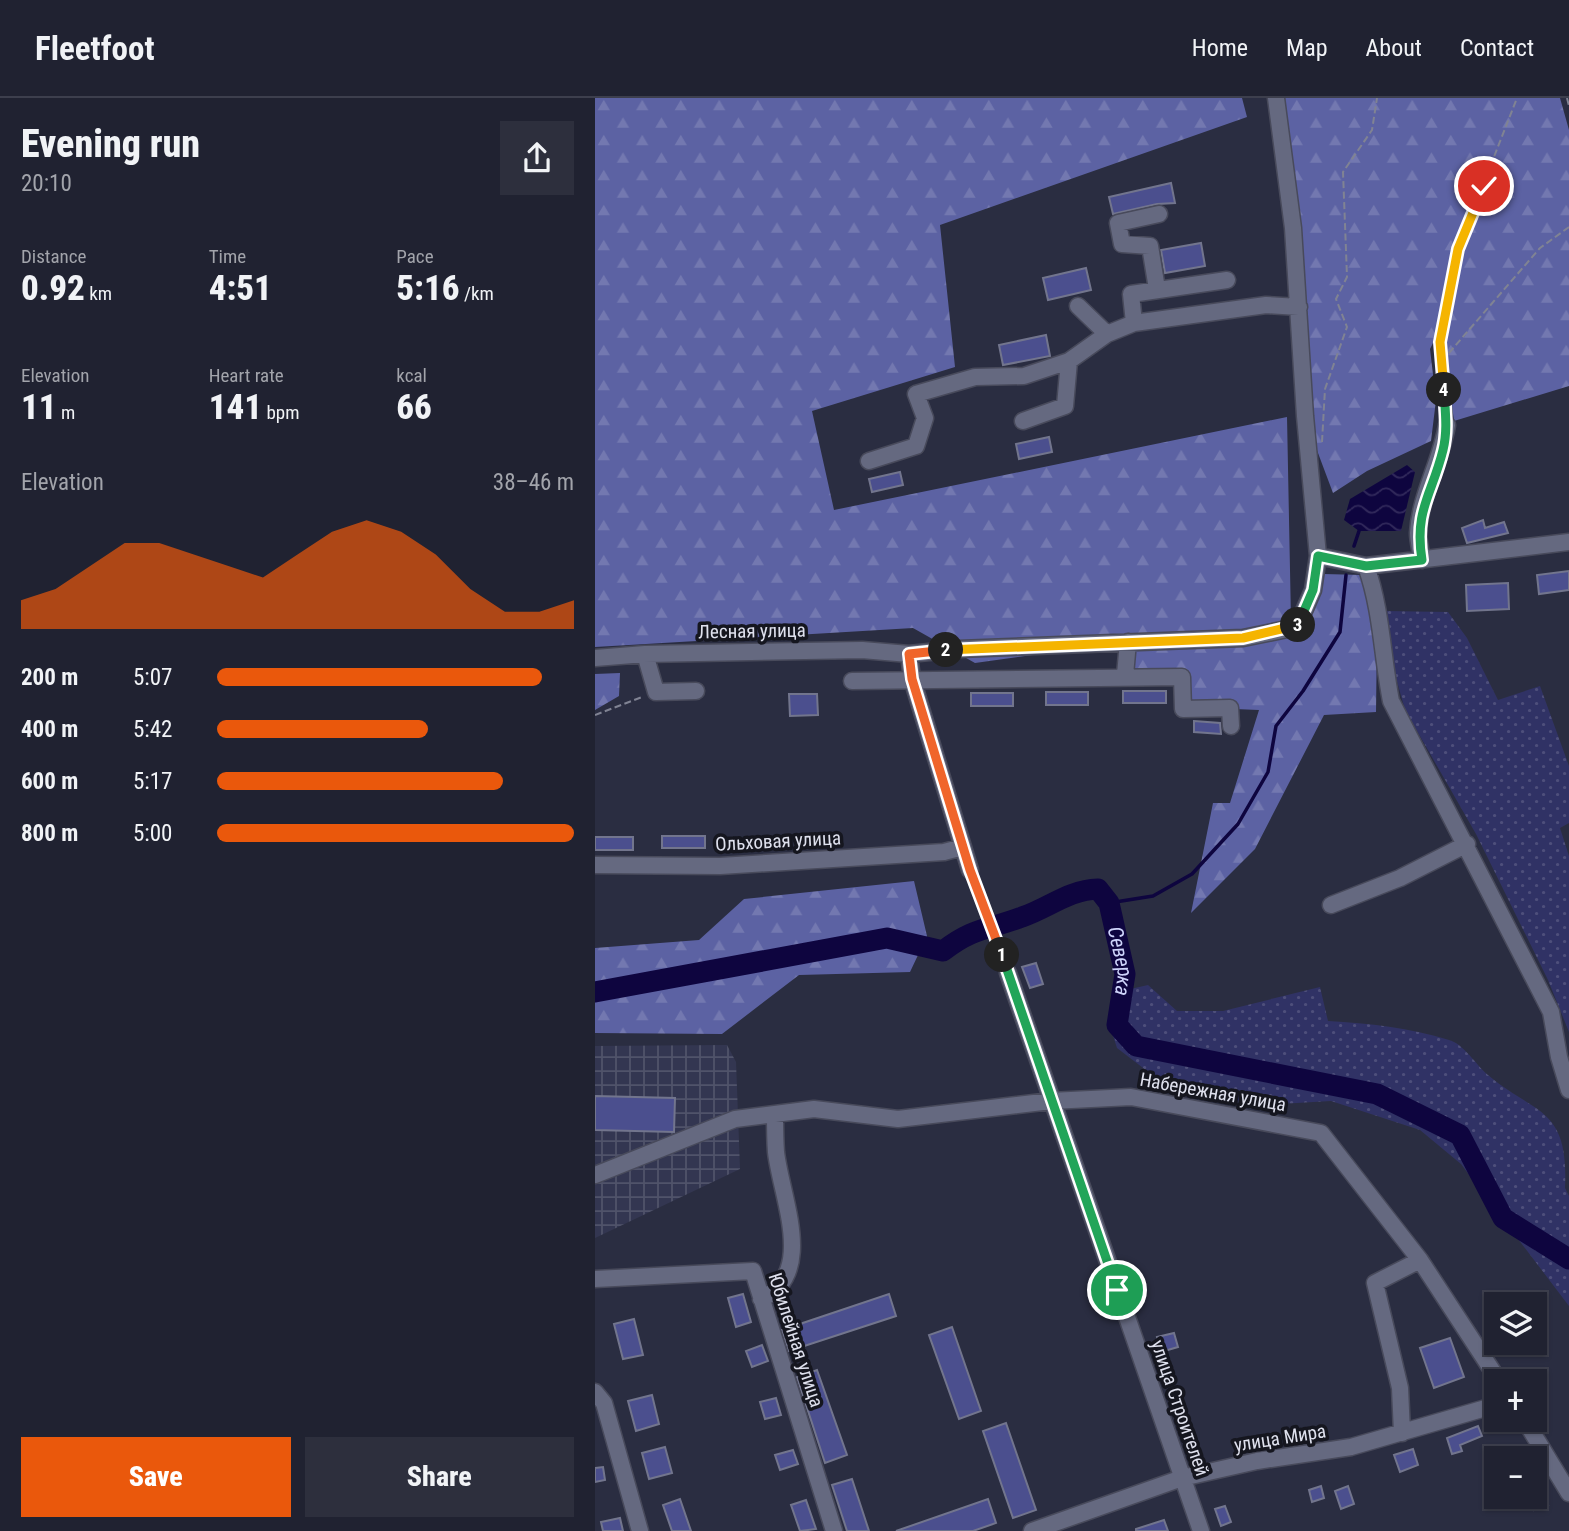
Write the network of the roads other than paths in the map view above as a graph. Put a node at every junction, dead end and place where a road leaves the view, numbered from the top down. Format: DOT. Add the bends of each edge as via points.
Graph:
graph roads {
  1 [pos="1276,98"];
  2 [pos="1159,214"];
  3 [pos="1227,280"];
  4 [pos="1157,289"];
  5 [pos="1078,306"];
  6 [pos="1299,307"];
  7 [pos="1134,323"];
  8 [pos="1107,334"];
  9 [pos="1069,361"];
  10 [pos="1023,421"];
  11 [pos="1447,425"];
  12 [pos="869,461"];
  13 [pos="1569,542"];
  14 [pos="1318,556"];
  15 [pos="1422,560"];
  16 [pos="1366,566"];
  17 [pos="1128,642"];
  18 [pos="645,654"];
  19 [pos="909,654"];
  20 [pos="595,659"];
  21 [pos="1125,675"];
  22 [pos="912,679"];
  23 [pos="852,681"];
  24 [pos="696,691"];
  25 [pos="1231,726"];
  26 [pos="1467,844"];
  27 [pos="963,847"];
  28 [pos="595,865"];
  29 [pos="970,870"];
  30 [pos="1331,905"];
  31 [pos="1008,974"];
  32 [pos="1569,1090"];
  33 [pos="1051,1101"];
  34 [pos="775,1114"];
  35 [pos="595,1175"];
  36 [pos="1420,1260"];
  37 [pos="595,1279"];
  38 [pos="761,1299"];
  39 [pos="1491,1369"];
  40 [pos="595,1392"];
  41 [pos="1484,1409"];
  42 [pos="1532,1432"];
  43 [pos="1402,1433"];
  44 [pos="1182,1478"];
  45 [pos="1569,1493"];
  46 [pos="640,1531"];
  47 [pos="834,1531"];
  48 [pos="1032,1531"];
  49 [pos="1201,1531"];
  1 -- 6 [label="street"];
  2 -- 4 [label="street" via="1118,223 1122,244 1150,246"];
  3 -- 4 [label="street"];
  4 -- 7 [label="street" via="1131,294"];
  5 -- 8 [label="street"];
  6 -- 7 [label="street" via="1266,304"];
  6 -- 14 [label="street"];
  7 -- 8 [label="street"];
  8 -- 9 [label="street"];
  9 -- 10 [label="street" via="1065,406"];
  9 -- 12 [label="street" via="1024,376 975,377 916,394 925,418 916,446"];
  11 -- 15 [label="street" via="1418,534"];
  13 -- 15 [label="street"];
  14 -- 16 [label="street"];
  14 -- 17 [label="street, Лесная улица" via="1313,590 1297,626 1243,638"];
  15 -- 16 [label="street"];
  16 -- 26 [label="street" via="1382,631 1391,701"];
  17 -- 19 [label="street, Лесная улица"];
  17 -- 21 [label="street"];
  18 -- 19 [label="street, Лесная улица" via="862,650"];
  18 -- 20 [label="street, Лесная улица"];
  18 -- 24 [label="street" via="656,692"];
  19 -- 22 [label="street"];
  21 -- 22 [label="street"];
  21 -- 25 [label="street" via="1182,677 1183,709 1230,708"];
  22 -- 23 [label="street"];
  22 -- 27 [label="street"];
  26 -- 30 [label="street"];
  26 -- 32 [label="street" via="1551,1012"];
  27 -- 28 [label="street, Ольховая улица" via="944,852 720,866"];
  27 -- 29 [label="street"];
  31 -- 33 [label="street, улица Строителей"];
  33 -- 34 [label="street, Набережная улица" via="898,1119 814,1109"];
  33 -- 36 [label="street, Набережная улица" via="1131,1097 1321,1133"];
  33 -- 44 [label="street, улица Строителей"];
  34 -- 35 [label="street, Набережная улица" via="735,1119"];
  34 -- 38 [label="street" via="776,1151 793,1231 786,1277 779,1291"];
  36 -- 39 [label="street, Набережная улица"];
  36 -- 43 [label="street" via="1375,1283 1400,1388"];
  37 -- 38 [label="street, Юбилейная улица" via="753,1271"];
  38 -- 47 [label="street, Юбилейная улица"];
  40 -- 46 [label="street" via="604,1403"];
  41 -- 43 [label="street, улица Мира"];
  42 -- 45 [label="street"];
  43 -- 44 [label="street, улица Мира"];
  44 -- 48 [label="street, улица Мира"];
  44 -- 49 [label="street, улица Строителей"];
}
